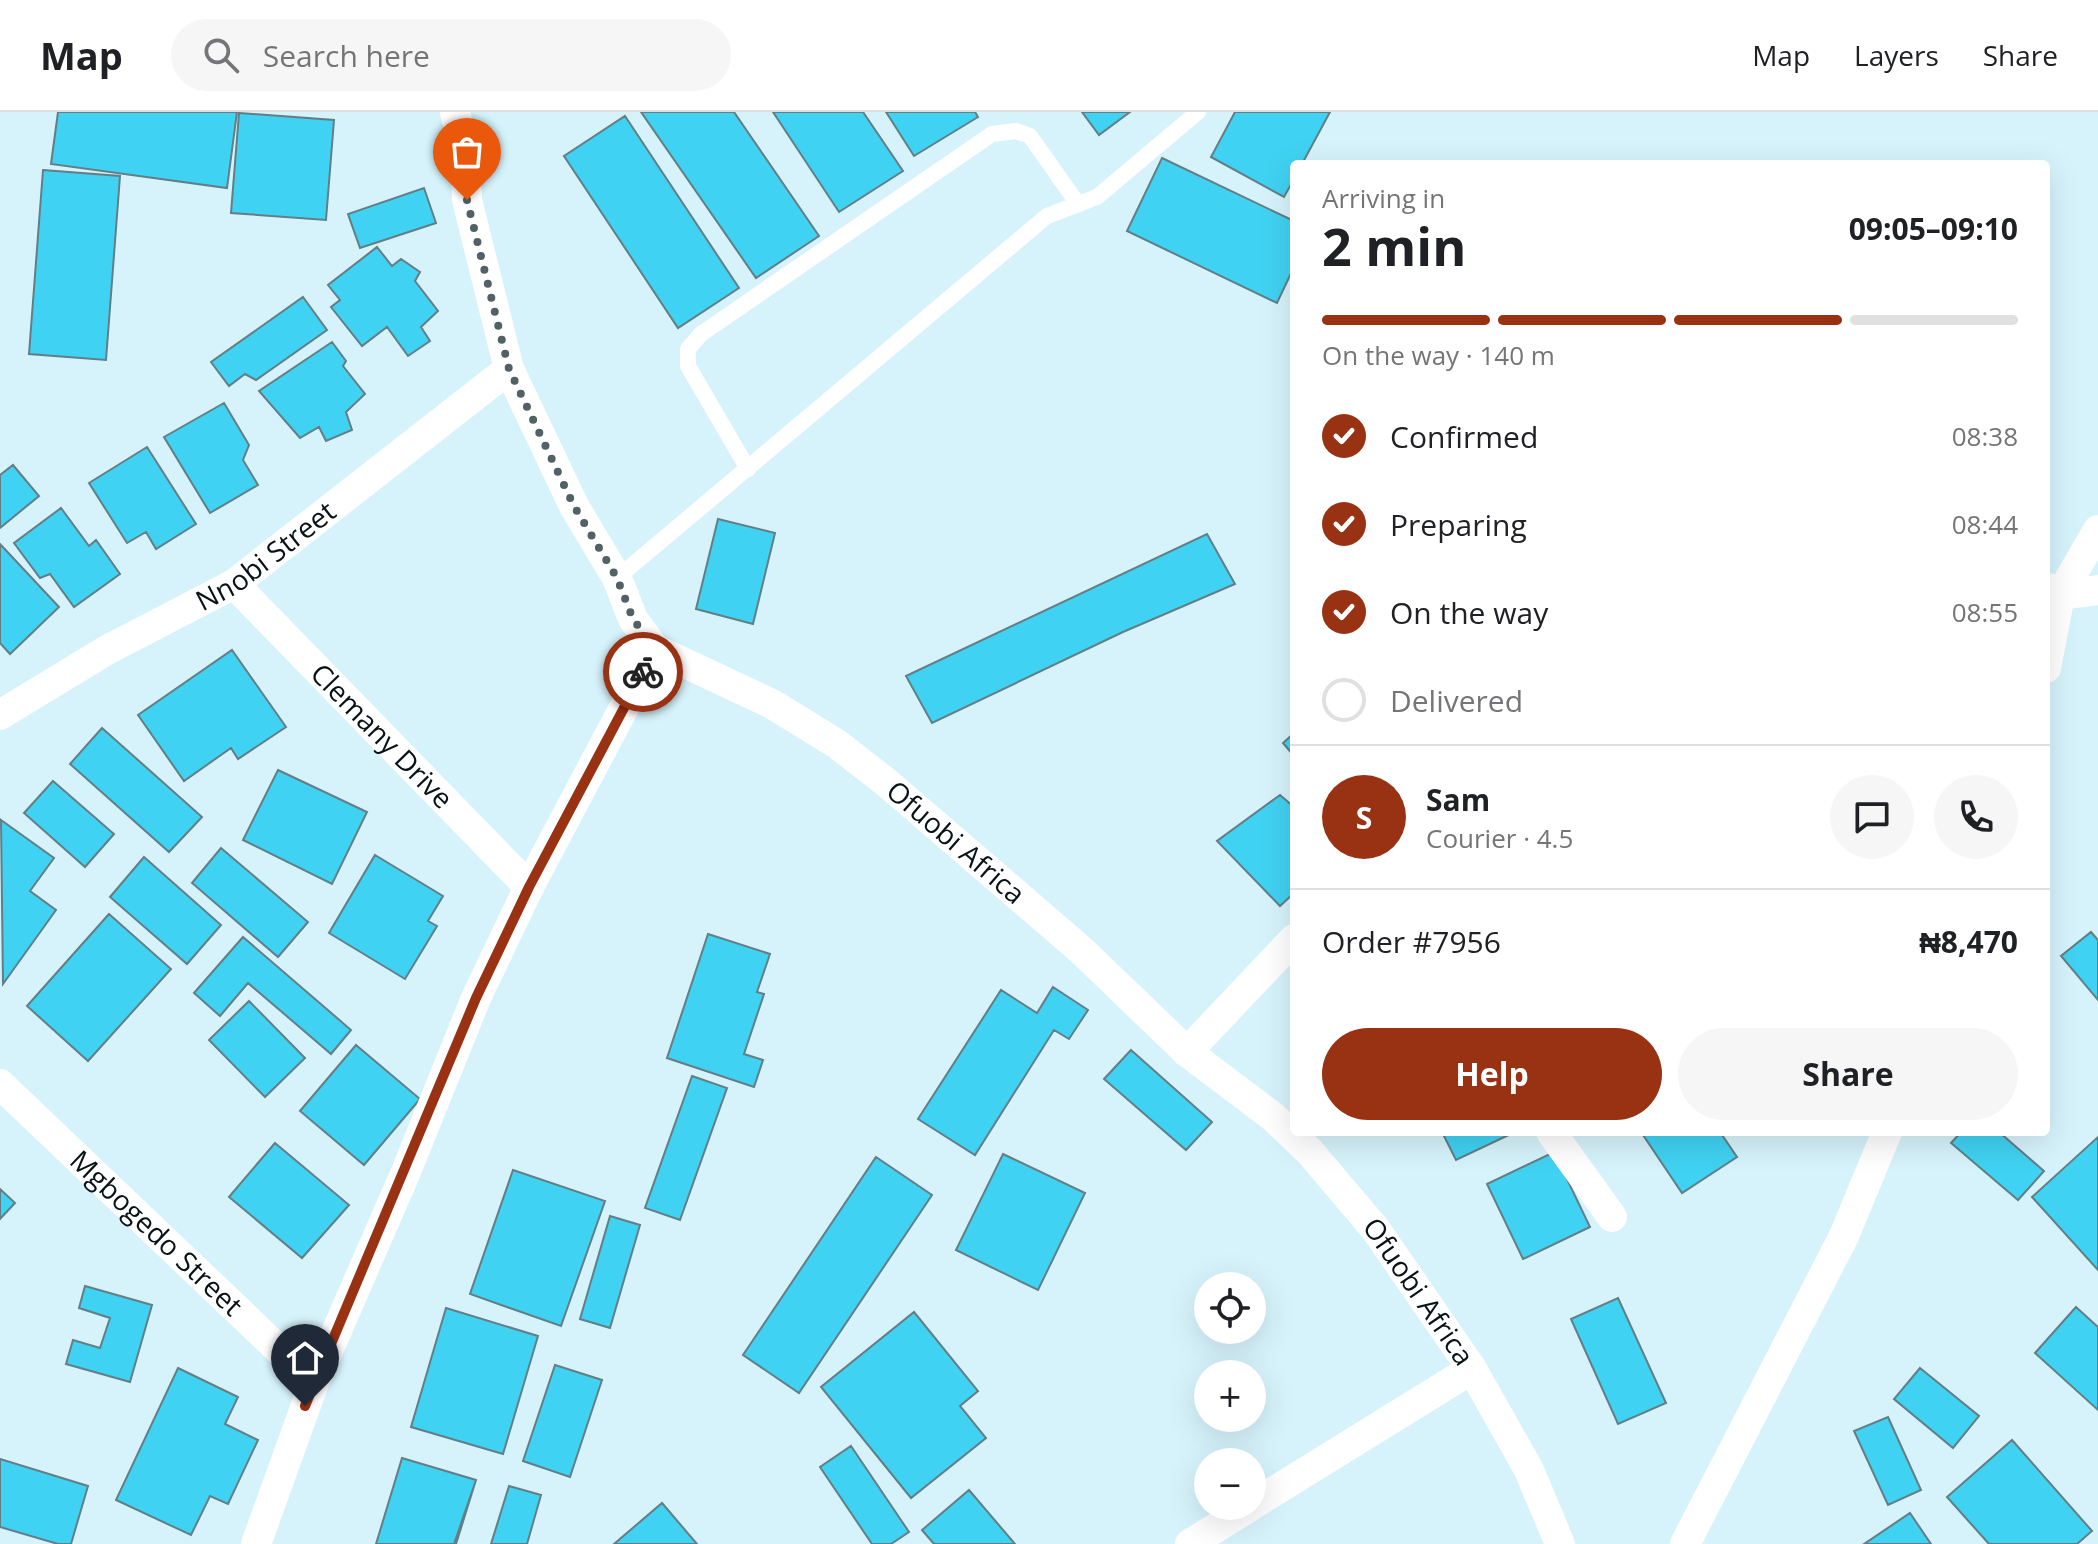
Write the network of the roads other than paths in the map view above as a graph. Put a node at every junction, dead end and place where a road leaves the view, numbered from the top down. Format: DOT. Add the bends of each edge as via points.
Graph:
graph roads {
  1 [pos="455,112"];
  2 [pos="1198,112"];
  3 [pos="1078,204"];
  4 [pos="509,369"];
  5 [pos="748,469"];
  6 [pos="2098,530"];
  7 [pos="617,578"];
  8 [pos="234,584"];
  9 [pos="2098,590"];
  10 [pos="2053,591"];
  11 [pos="2050,624"];
  12 [pos="655,649"];
  13 [pos="0,715"];
  14 [pos="529,887"];
  15 [pos="1290,943"];
  16 [pos="1187,1052"];
  17 [pos="0,1084"];
  18 [pos="1290,1134"];
  19 [pos="1292,1136"];
  20 [pos="1554,1136"];
  21 [pos="1885,1136"];
  22 [pos="1612,1217"];
  23 [pos="1472,1369"];
  24 [pos="314,1383"];
  25 [pos="1266,1497"];
  26 [pos="1229,1520"];
  27 [pos="256,1544"];
  28 [pos="1190,1544"];
  29 [pos="1560,1544"];
  30 [pos="1685,1544"];
  1 -- 4 [label="street" via="466,156 467,200"];
  2 -- 3 [label="lane" via="1097,197"];
  3 -- 5 [label="lane" via="1047,216"];
  3 -- 5 [label="lane" via="1030,136 1016,131 992,134 701,334 688,349 688,366"];
  4 -- 7 [label="street" via="574,506"];
  4 -- 8 [label="street, Nnobi Street"];
  5 -- 7 [label="lane"];
  6 -- 10 [label="street"];
  7 -- 12 [label="street" via="633,619"];
  8 -- 13 [label="street, Nnobi Street" via="107,650"];
  8 -- 14 [label="street, Clemany Drive"];
  9 -- 10 [label="street"];
  10 -- 11 [label="street"];
  12 -- 14 [label="street"];
  12 -- 16 [label="street, Ofuobi Africa" via="747,691 837,744 1081,950"];
  14 -- 24 [label="street" via="476,998"];
  15 -- 16 [label="street"];
  16 -- 18 [label="street, Ofuobi Africa"];
  17 -- 24 [label="street, Mgbogedo Street"];
  19 -- 23 [label="street, Ofuobi Africa" via="1342,1186"];
  20 -- 22 [label="street"];
  21 -- 30 [label="street" via="1844,1236"];
  23 -- 25 [label="street"];
  23 -- 29 [label="street, Ofuobi Africa" via="1529,1470"];
  24 -- 27 [label="street"];
  26 -- 28 [label="street"];
}
